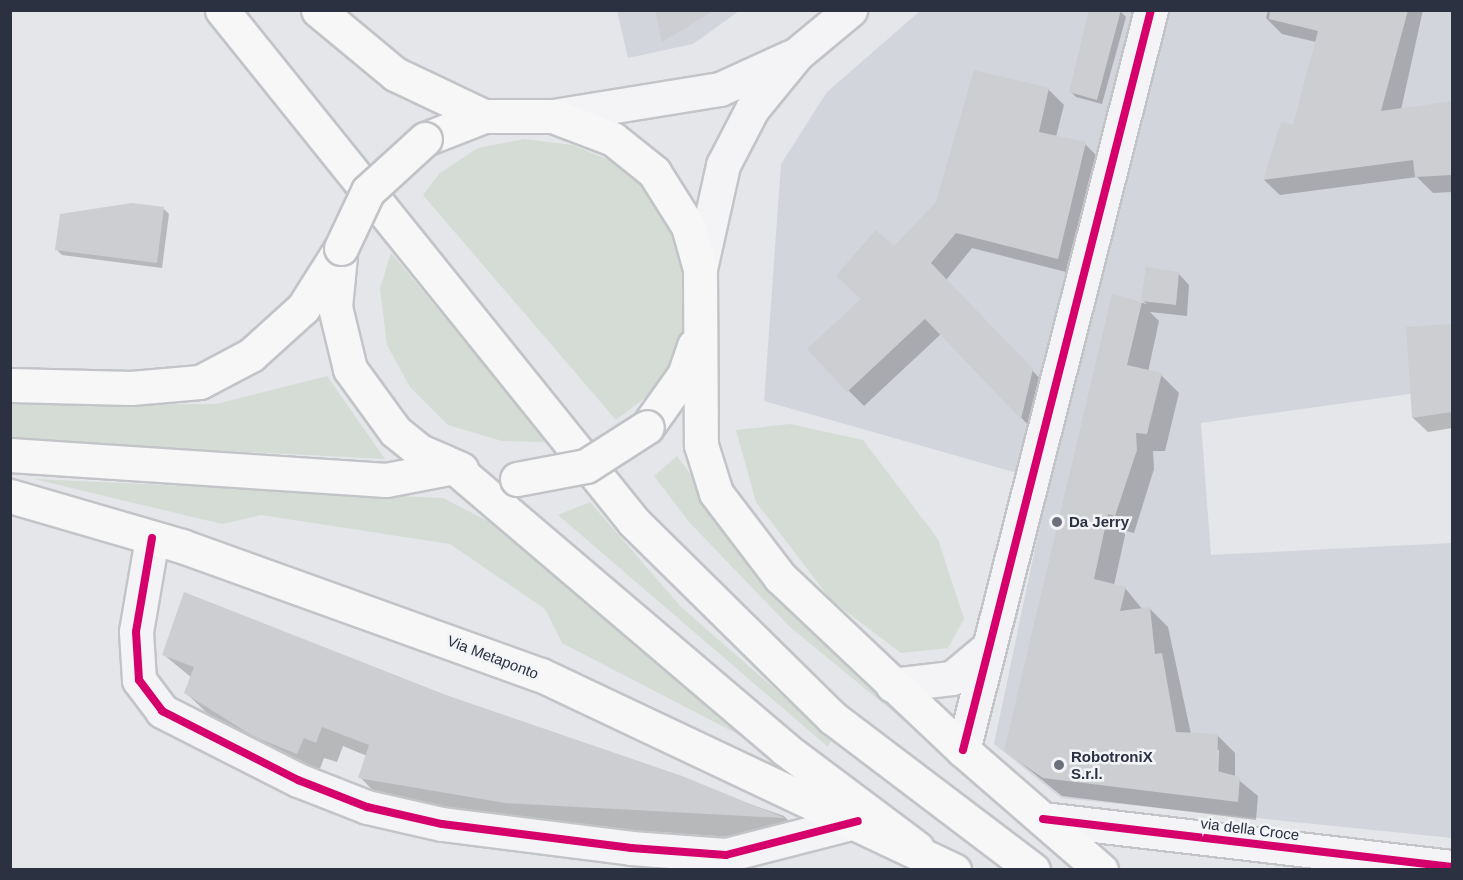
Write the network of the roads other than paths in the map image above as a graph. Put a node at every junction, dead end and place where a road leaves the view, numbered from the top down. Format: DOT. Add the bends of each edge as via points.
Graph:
graph roads {
  1 [pos="222,10"];
  2 [pos="318,10"];
  3 [pos="850,10"];
  4 [pos="1151,10"];
  5 [pos="797,54"];
  6 [pos="484,116"];
  7 [pos="553,116"];
  8 [pos="341,248"];
  9 [pos="700,269"];
  10 [pos="698,333"];
  11 [pos="10,386"];
  12 [pos="10,455"];
  13 [pos="454,467"];
  14 [pos="10,496"];
  15 [pos="152,538"];
  16 [pos="989,646"];
  17 [pos="892,684"];
  18 [pos="963,750"];
  19 [pos="1043,819"];
  20 [pos="858,821"];
  21 [pos="917,848"];
  22 [pos="1452,867"];
  23 [pos="954,870"];
  24 [pos="1033,870"];
  25 [pos="1101,870"];
  1 -- 24 [label="main road" via="634,522 833,718"];
  2 -- 6 [label="main road" via="395,74"];
  3 -- 5 [label="street"];
  4 -- 16 [label="street"];
  5 -- 7 [label="street" via="720,89"];
  5 -- 9 [label="street" via="752,109 723,165"];
  6 -- 7 [label="main road"];
  6 -- 8 [label="main road, bridge" via="425,139 368,191"];
  7 -- 9 [label="main road" via="613,139 654,172 688,226"];
  8 -- 11 [label="main road" via="303,308 251,355 200,381 131,388"];
  8 -- 13 [label="main road" via="335,307 350,369 395,431"];
  9 -- 10 [label="main road"];
  10 -- 13 [label="main road, bridge" via="684,375 647,427 586,466 517,479"];
  10 -- 17 [label="main road" via="701,445 716,493 780,577"];
  12 -- 13 [label="main road" via="386,480"];
  13 -- 21 [label="main road" via="785,749"];
  14 -- 15 [label="main road, Via Metaponto"];
  15 -- 20 [label="main road, Via Metaponto" via="542,675"];
  15 -- 20 [label="street" via="136,632 139,680 162,711 210,740 298,780 367,807 442,824 631,848 726,855"];
  16 -- 17 [label="street" via="952,678"];
  16 -- 18 [label="street"];
  17 -- 18 [label="main road"];
  18 -- 19 [label="main road"];
  19 -- 22 [label="street, via della Croce"];
  19 -- 25 [label="main road"];
  20 -- 21 [label="main road, Via Metaponto"];
  21 -- 23 [label="main road, Via Metaponto"];
}
